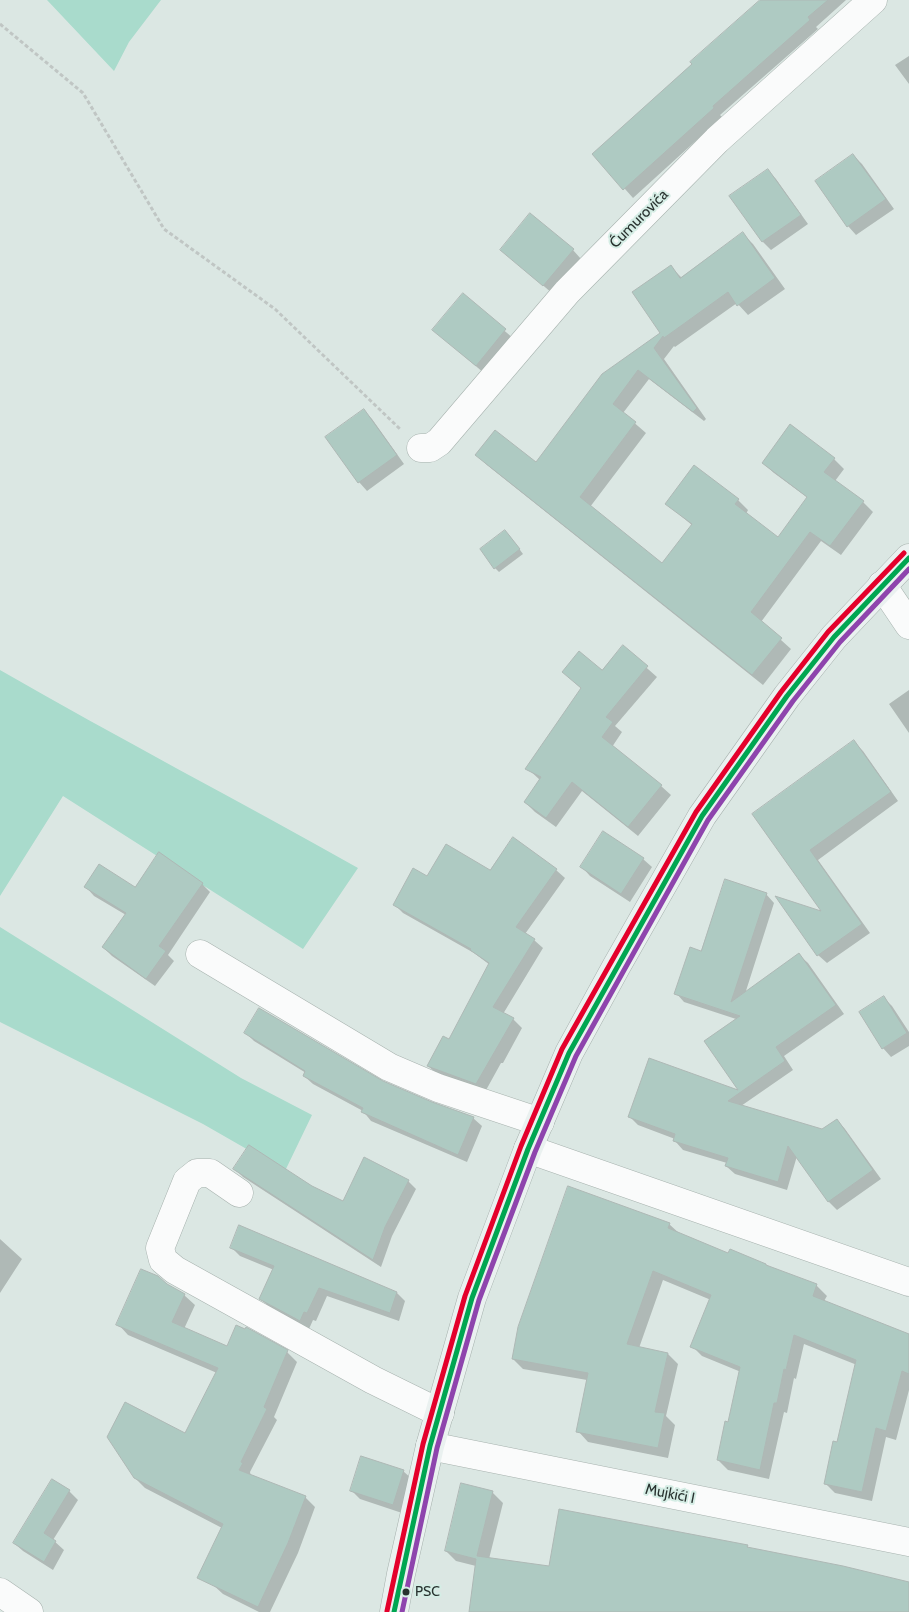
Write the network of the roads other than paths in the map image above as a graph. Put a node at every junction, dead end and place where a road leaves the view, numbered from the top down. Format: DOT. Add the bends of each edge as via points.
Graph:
graph roads {
  1 [pos="873,0"];
  2 [pos="421,448"];
  3 [pos="909,558"];
  4 [pos="882,585"];
  5 [pos="909,625"];
  6 [pos="200,954"];
  7 [pos="540,1122"];
  8 [pos="528,1149"];
  9 [pos="239,1193"];
  10 [pos="909,1282"];
  11 [pos="440,1413"];
  12 [pos="430,1446"];
  13 [pos="909,1542"];
  14 [pos="0,1592"];
  15 [pos="28,1612"];
  16 [pos="394,1612"];
  1 -- 2 [label="street, Ćumurovića" via="717,140 567,292 439,442 430,448"];
  3 -- 4 [label="main road"];
  4 -- 5 [label="street"];
  4 -- 7 [label="main road" via="834,637 787,696 702,816 569,1053"];
  6 -- 7 [label="street" via="388,1067 438,1088"];
  7 -- 8 [label="main road"];
  8 -- 10 [label="street"];
  8 -- 11 [label="main road" via="472,1298"];
  9 -- 11 [label="street" via="210,1173 197,1172 187,1181 160,1248 163,1260 175,1270 373,1380"];
  11 -- 12 [label="main road"];
  12 -- 13 [label="street, Mujkići I"];
  12 -- 16 [label="main road"];
  14 -- 15 [label="street"];
}
